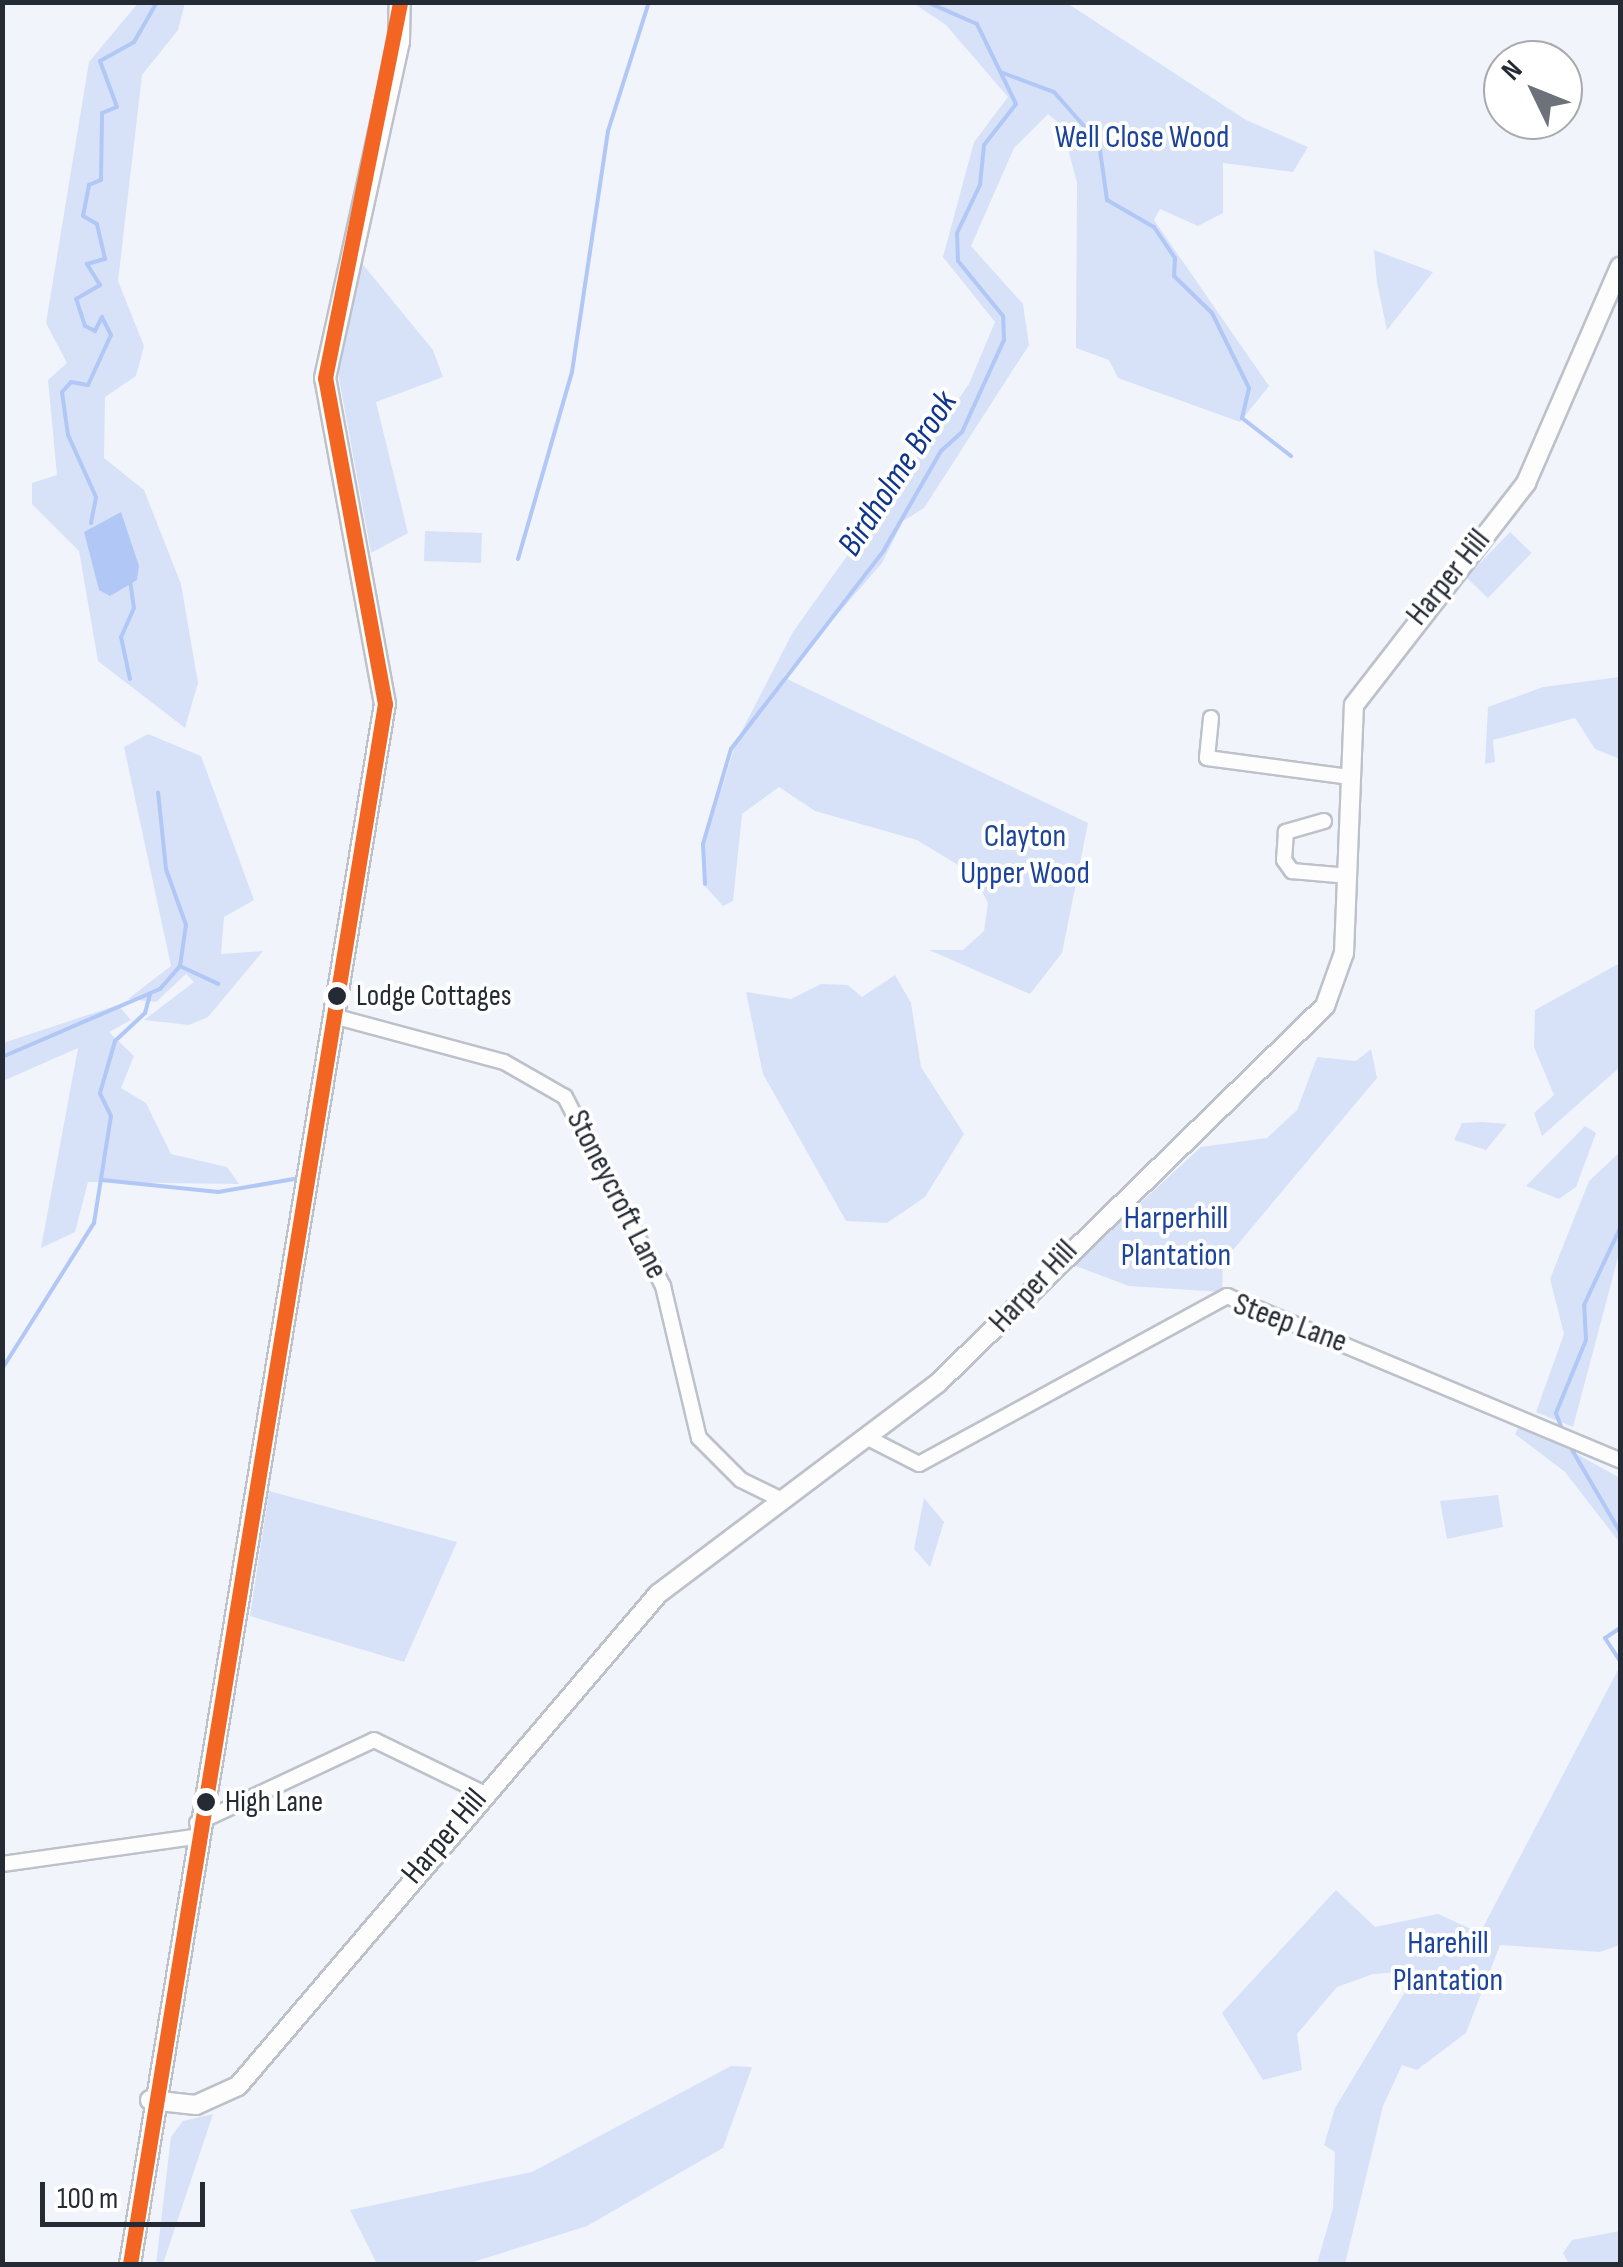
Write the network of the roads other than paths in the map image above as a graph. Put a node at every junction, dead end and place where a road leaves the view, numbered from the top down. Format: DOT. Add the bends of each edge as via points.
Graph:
graph roads {
  1 [pos="400,2"];
  2 [pos="1620,267"];
  3 [pos="1211,718"];
  4 [pos="1350,777"];
  5 [pos="1324,821"];
  6 [pos="1349,876"];
  7 [pos="333,1016"];
  8 [pos="866,1437"];
  9 [pos="1620,1460"];
  10 [pos="776,1498"];
  11 [pos="481,1792"];
  12 [pos="195,1830"];
  13 [pos="2,1864"];
  14 [pos="150,2100"];
  15 [pos="130,2264"];
  1 -- 7 [label="main road" via="399,41 325,378 385,704"];
  2 -- 4 [label="street, Harper Hill" via="1526,483 1354,705"];
  3 -- 4 [label="street" via="1200,751 1207,758"];
  4 -- 6 [label="street, Harper Hill"];
  5 -- 6 [label="street" via="1286,832 1284,860 1292,871"];
  6 -- 8 [label="street, Harper Hill" via="1344,953 1325,1006 938,1383"];
  7 -- 10 [label="street, Stoneycroft Lane" via="504,1062 566,1097 663,1286 699,1438 741,1480"];
  7 -- 12 [label="main road"];
  8 -- 9 [label="street, Steep Lane" via="919,1464 1227,1296 1576,1436"];
  8 -- 10 [label="street, Harper Hill"];
  10 -- 11 [label="street, Harper Hill" via="658,1594"];
  11 -- 12 [label="street" via="374,1740"];
  11 -- 14 [label="street, Harper Hill" via="238,2086 196,2106"];
  12 -- 13 [label="street"];
  12 -- 14 [label="main road"];
  14 -- 15 [label="main road"];
}
